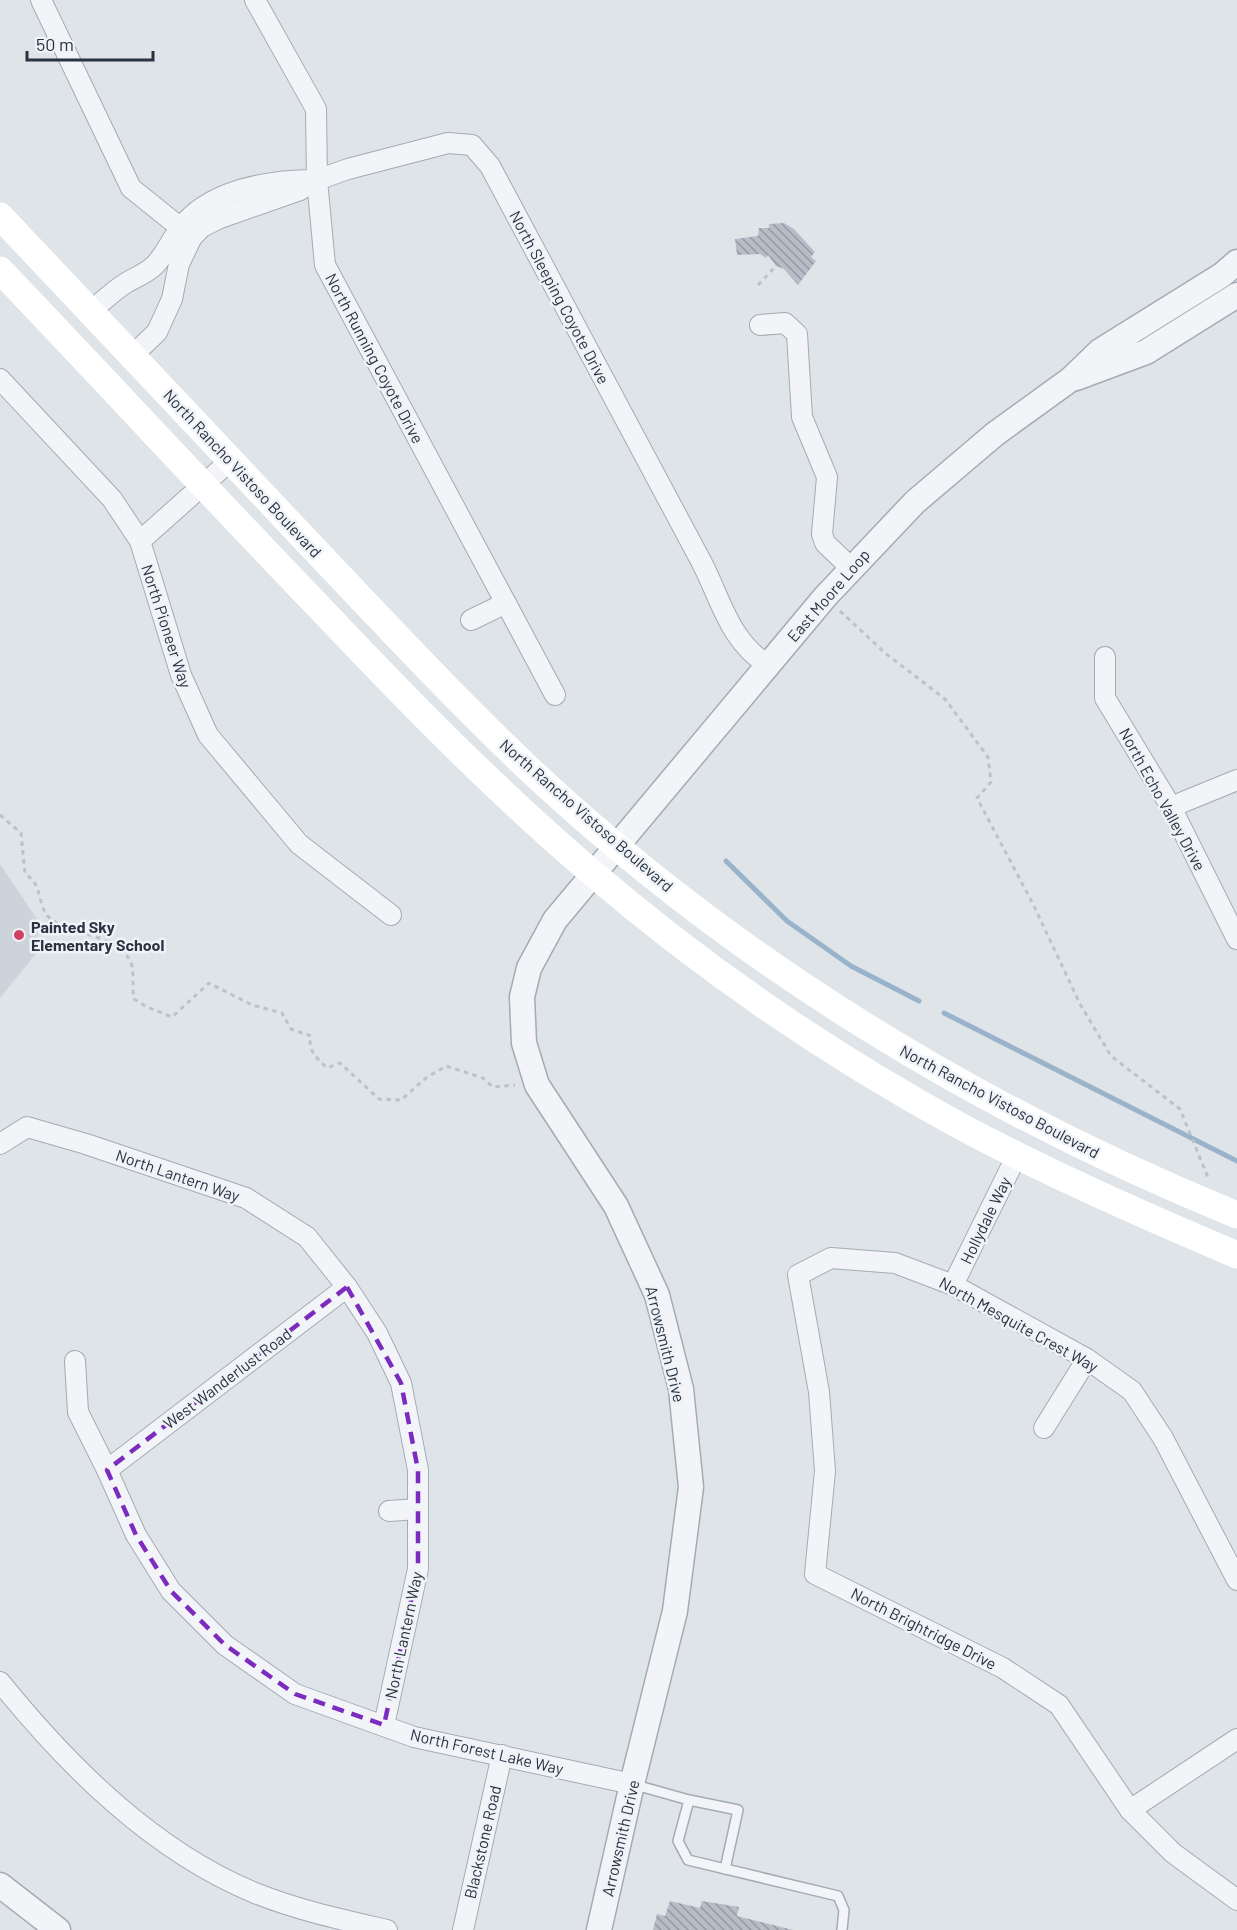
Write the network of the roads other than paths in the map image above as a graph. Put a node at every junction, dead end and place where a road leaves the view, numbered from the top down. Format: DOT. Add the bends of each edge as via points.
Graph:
graph roads {
  1 [pos="40,0"];
  2 [pos="255,0"];
  3 [pos="316,180"];
  4 [pos="0,216"];
  5 [pos="186,232"];
  6 [pos="1237,262"];
  7 [pos="0,270"];
  8 [pos="1237,295"];
  9 [pos="90,312"];
  10 [pos="760,325"];
  11 [pos="132,356"];
  12 [pos="0,379"];
  13 [pos="1071,379"];
  14 [pos="231,460"];
  15 [pos="202,485"];
  16 [pos="140,541"];
  17 [pos="851,568"];
  18 [pos="506,603"];
  19 [pos="471,620"];
  20 [pos="1105,657"];
  21 [pos="768,665"];
  22 [pos="555,695"];
  23 [pos="1237,780"];
  24 [pos="1171,807"];
  25 [pos="618,846"];
  26 [pos="594,874"];
  27 [pos="391,915"];
  28 [pos="1237,939"];
  29 [pos="0,1144"];
  30 [pos="1017,1155"];
  31 [pos="1237,1215"];
  32 [pos="1237,1255"];
  33 [pos="798,1275"];
  34 [pos="953,1285"];
  35 [pos="348,1287"];
  36 [pos="1088,1359"];
  37 [pos="75,1361"];
  38 [pos="1044,1428"];
  39 [pos="107,1470"];
  40 [pos="418,1509"];
  41 [pos="389,1511"];
  42 [pos="1237,1580"];
  43 [pos="0,1682"];
  44 [pos="384,1725"];
  45 [pos="1237,1739"];
  46 [pos="502,1755"];
  47 [pos="632,1784"];
  48 [pos="689,1800"];
  49 [pos="1131,1810"];
  50 [pos="725,1869"];
  51 [pos="0,1885"];
  52 [pos="1237,1900"];
  53 [pos="58,1930"];
  54 [pos="387,1930"];
  55 [pos="463,1930"];
  56 [pos="599,1930"];
  57 [pos="842,1930"];
  1 -- 5 [label="street" via="131,188"];
  2 -- 3 [label="street, North Running Coyote Drive" via="316,109"];
  3 -- 5 [label="street, North Sleeping Coyote Drive" via="300,190"];
  3 -- 18 [label="street, North Running Coyote Drive" via="325,265"];
  3 -- 21 [label="street, North Sleeping Coyote Drive" via="448,143 472,145 496,177 719,595 718,604 729,624 752,655"];
  4 -- 9 [label="main road, North Rancho Vistoso Boulevard"];
  5 -- 9 [label="street, North Sleeping Coyote Drive" via="146,273"];
  5 -- 11 [label="street, North Sleeping Coyote Drive" via="172,299 157,332"];
  6 -- 13 [label="street, East Moore Loop" via="1100,351"];
  7 -- 15 [label="main road"];
  8 -- 13 [label="street, East Moore Loop" via="1146,352"];
  9 -- 11 [label="main road, North Rancho Vistoso Boulevard"];
  10 -- 17 [label="street" via="781,322 797,334 802,417 827,477 822,534 825,543"];
  11 -- 14 [label="main road, North Rancho Vistoso Boulevard"];
  12 -- 16 [label="street, North Pioneer Way" via="112,499"];
  13 -- 17 [label="street, East Moore Loop" via="953,468"];
  14 -- 15 [label="street"];
  14 -- 25 [label="main road, North Rancho Vistoso Boulevard" via="442,684 532,772"];
  15 -- 16 [label="street"];
  15 -- 26 [label="main road" via="483,776"];
  16 -- 27 [label="street, North Pioneer Way" via="181,675 208,735 299,844"];
  17 -- 21 [label="street, East Moore Loop"];
  18 -- 19 [label="street"];
  18 -- 22 [label="street, North Running Coyote Drive"];
  20 -- 24 [label="street, North Echo Valley Drive" via="1105,698"];
  21 -- 25 [label="street, East Moore Loop"];
  23 -- 24 [label="street"];
  24 -- 28 [label="street, North Echo Valley Drive"];
  25 -- 26 [label="street, Arrowsmith Drive"];
  25 -- 31 [label="main road, North Rancho Vistoso Boulevard" via="720,927 904,1050 1094,1151"];
  26 -- 30 [label="main road" via="692,952 783,1017 959,1125"];
  26 -- 47 [label="street, Arrowsmith Drive" via="540,944 522,997 522,1025 528,1063 537,1085 616,1206 657,1295 681,1389 691,1487 675,1611"];
  29 -- 35 [label="street, North Lantern Way" via="27,1127 246,1197 307,1237"];
  30 -- 32 [label="main road"];
  30 -- 34 [label="street, Hollydale Way"];
  33 -- 34 [label="street, North Mesquite Crest Way" via="831,1258 895,1263"];
  33 -- 49 [label="street, North Brightridge Drive" via="819,1392 825,1470 815,1574 1003,1668 1059,1705"];
  34 -- 36 [label="street, North Mesquite Crest Way"];
  35 -- 39 [label="street, West Wanderlust Road"];
  35 -- 40 [label="street, North Lantern Way" via="377,1333 401,1383 418,1470"];
  36 -- 38 [label="street"];
  36 -- 42 [label="street, North Mesquite Crest Way" via="1132,1391 1162,1437"];
  37 -- 39 [label="street, North Forest Lake Way" via="78,1412"];
  39 -- 44 [label="street, North Forest Lake Way" via="136,1534 171,1591 225,1645 295,1694"];
  40 -- 41 [label="street"];
  40 -- 44 [label="street, North Lantern Way" via="418,1569"];
  43 -- 54 [label="street" via="39,1731 99,1791 180,1852 255,1892"];
  44 -- 46 [label="street, North Forest Lake Way" via="414,1737"];
  45 -- 49 [label="street"];
  46 -- 47 [label="street, North Forest Lake Way"];
  46 -- 55 [label="street, Blackstone Road"];
  47 -- 48 [label="lane"];
  47 -- 56 [label="street, Arrowsmith Drive"];
  48 -- 50 [label="lane" via="678,1841 688,1860"];
  48 -- 50 [label="lane" via="738,1810"];
  49 -- 52 [label="street, North Brightridge Drive" via="1173,1853"];
  50 -- 57 [label="lane" via="838,1896 844,1910"];
  51 -- 53 [label="street"];
}
